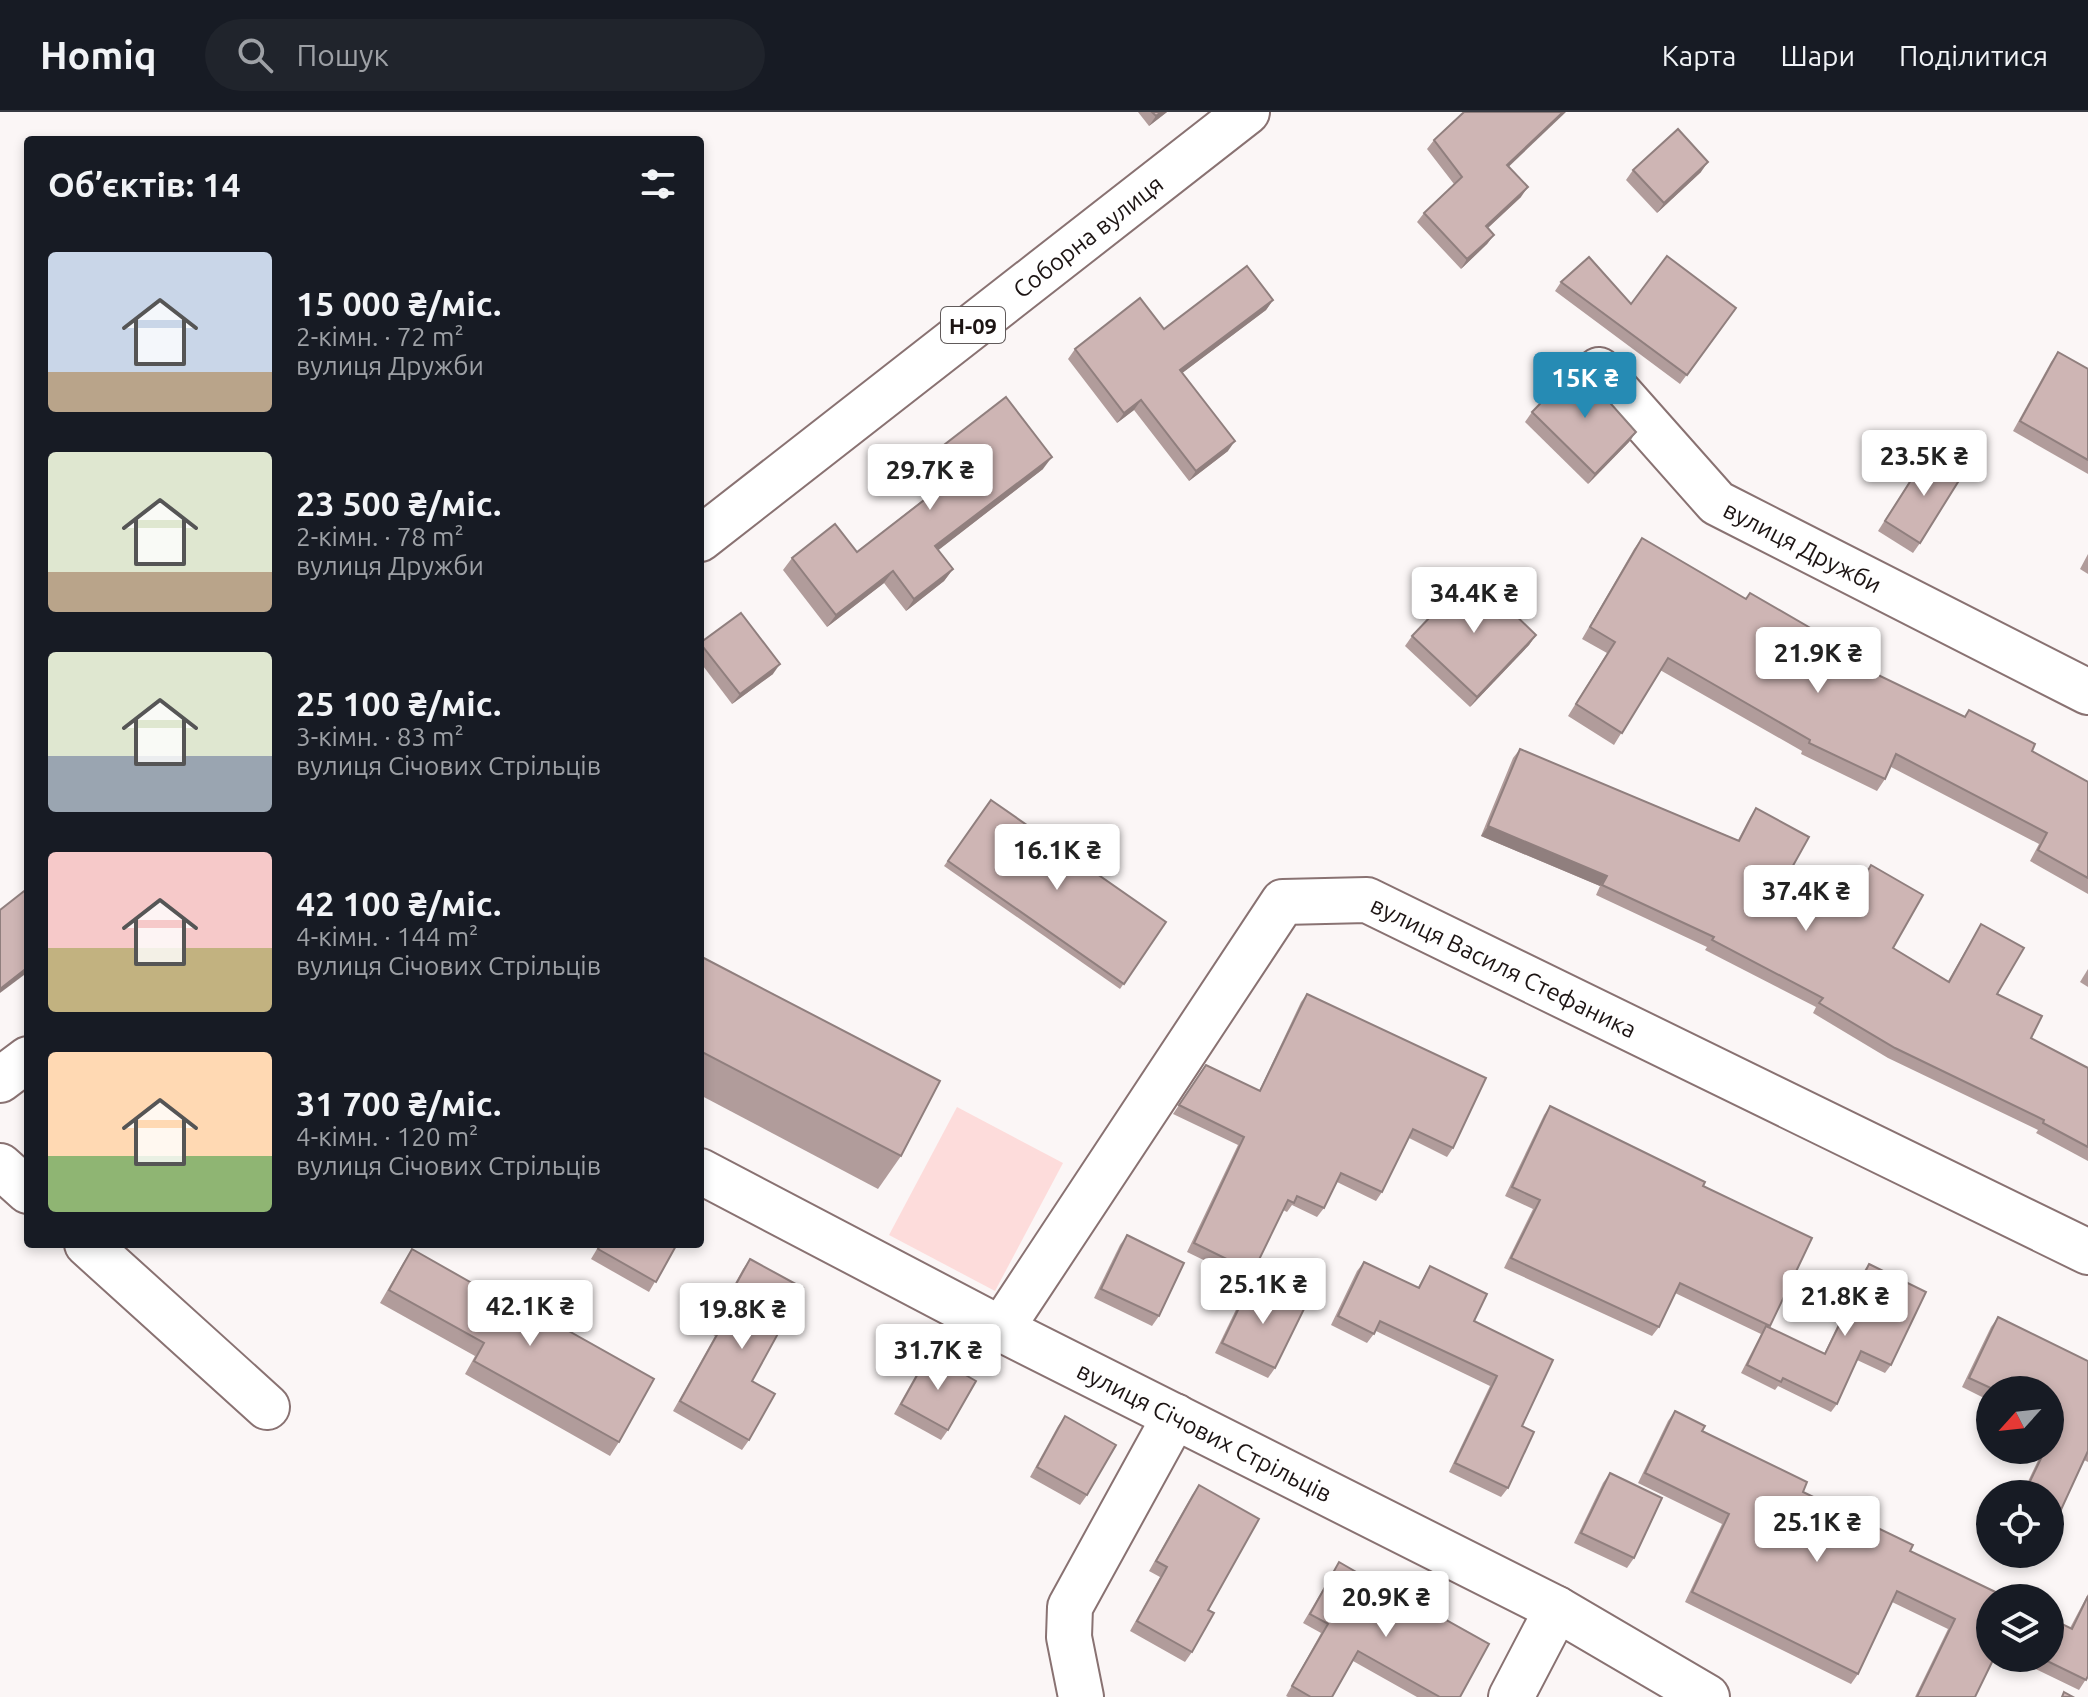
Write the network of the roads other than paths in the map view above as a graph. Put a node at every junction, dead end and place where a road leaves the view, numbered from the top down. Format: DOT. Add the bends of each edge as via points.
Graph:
graph roads {
  1 [pos="1247,112"];
  2 [pos="1599,370"];
  3 [pos="704,536"];
  4 [pos="2088,692"];
  5 [pos="24,1062"];
  6 [pos="0,1080"];
  7 [pos="0,1166"];
  8 [pos="704,1173"];
  9 [pos="24,1187"];
  10 [pos="91,1248"];
  11 [pos="2088,1252"];
  12 [pos="1001,1329"];
  13 [pos="267,1407"];
  14 [pos="1175,1416"];
  15 [pos="1557,1609"];
  16 [pos="1081,1697"];
  17 [pos="1511,1697"];
  18 [pos="1707,1697"];
  1 -- 3 [label="street, Соборна вулиця / Н-09"];
  2 -- 4 [label="street, вулиця Дружби" via="1717,503"];
  5 -- 6 [label="street"];
  7 -- 9 [label="street"];
  8 -- 12 [label="street, вулиця Січових Стрільців"];
  10 -- 13 [label="street"];
  11 -- 12 [label="street, вулиця Василя Стефаника" via="1367,900 1283,902"];
  12 -- 14 [label="street, вулиця Січових Стрільців"];
  14 -- 15 [label="street, вулиця Січових Стрільців"];
  14 -- 16 [label="street" via="1070,1607 1069,1637"];
  15 -- 17 [label="street"];
  15 -- 18 [label="street, вулиця Січових Стрільців"];
}
